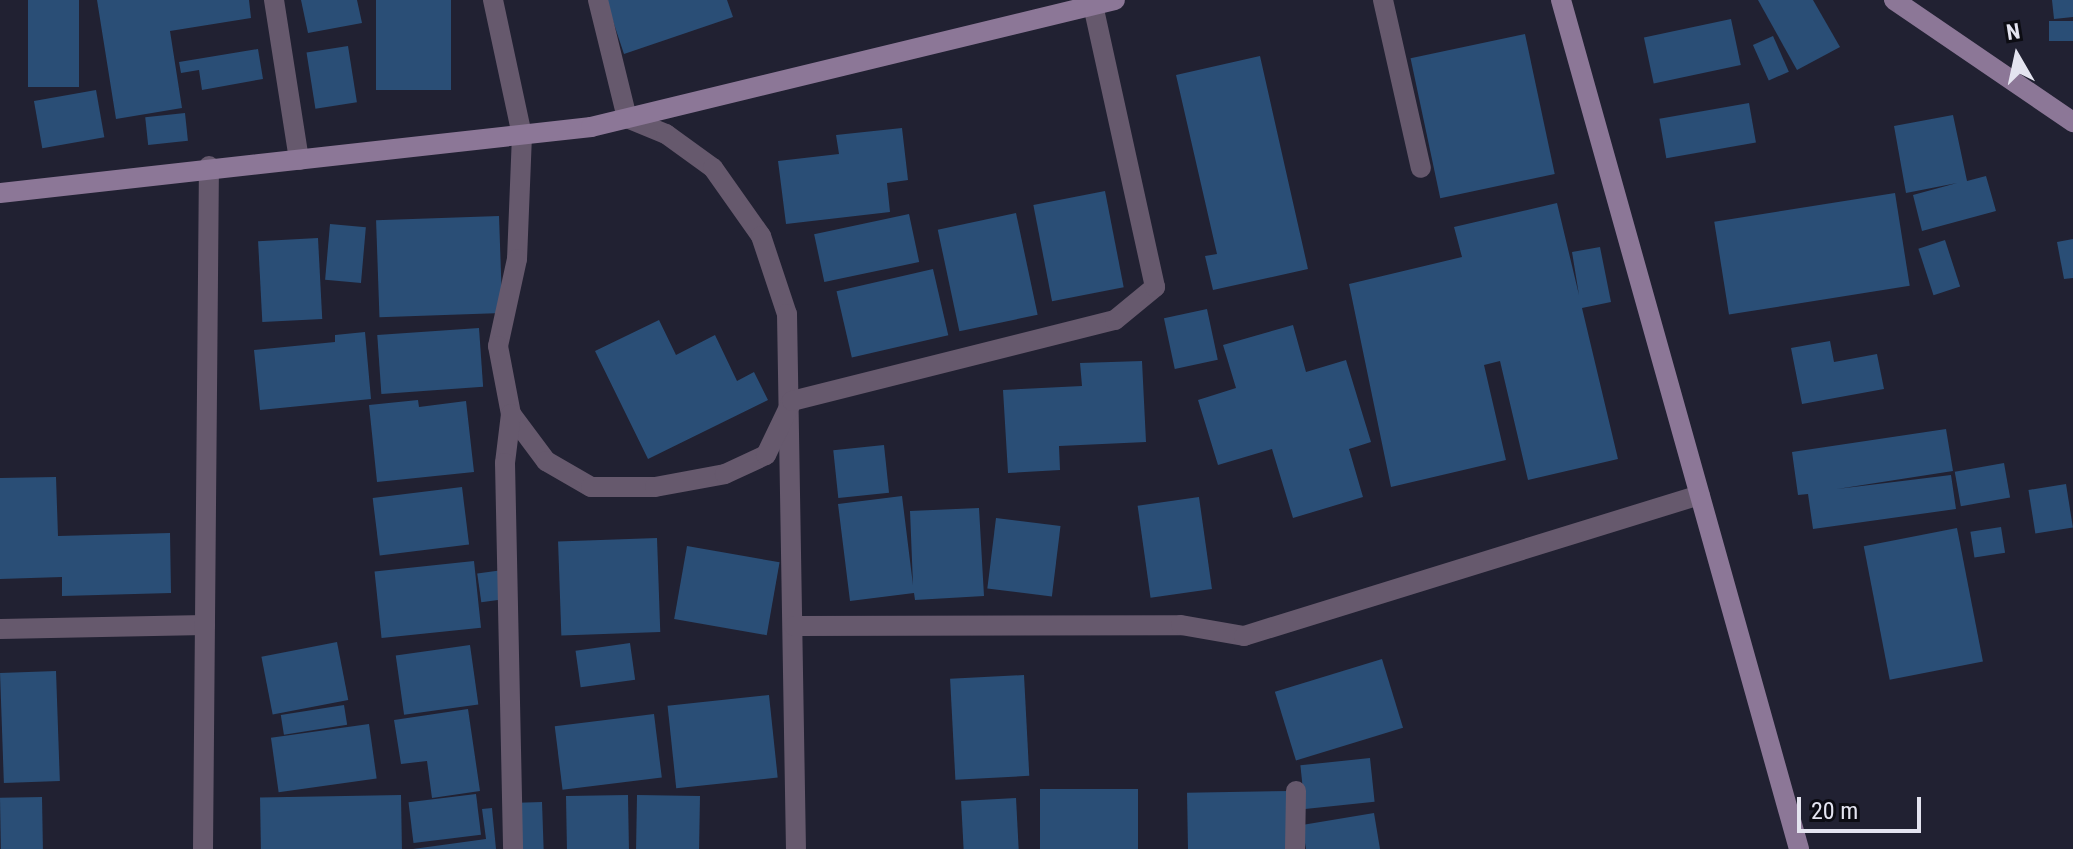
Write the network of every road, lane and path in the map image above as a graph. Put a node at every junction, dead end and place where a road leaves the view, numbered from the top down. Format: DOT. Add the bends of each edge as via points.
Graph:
graph roads {
  1 [pos="274,0"];
  2 [pos="493,0"];
  3 [pos="598,0"];
  4 [pos="1115,0"];
  5 [pos="1383,0"];
  6 [pos="1561,0"];
  7 [pos="1894,0"];
  8 [pos="1093,5"];
  9 [pos="627,118"];
  10 [pos="2073,122"];
  11 [pos="522,135"];
  12 [pos="299,160"];
  13 [pos="209,166"];
  14 [pos="1421,168"];
  15 [pos="0,193"];
  16 [pos="792,401"];
  17 [pos="511,414"];
  18 [pos="1700,495"];
  19 [pos="205,625"];
  20 [pos="794,626"];
  21 [pos="0,629"];
  22 [pos="1296,791"];
  23 [pos="203,849"];
  24 [pos="513,849"];
  25 [pos="796,849"];
  26 [pos="1295,849"];
  27 [pos="1799,849"];
  1 -- 12 [label="street"];
  2 -- 11 [label="street"];
  3 -- 9 [label="street"];
  4 -- 8 [label="street"];
  5 -- 14 [label="street"];
  6 -- 18 [label="street"];
  7 -- 10 [label="street"];
  8 -- 9 [label="street"];
  8 -- 16 [label="street" via="1155,287 1115,320"];
  9 -- 11 [label="street"];
  9 -- 16 [label="street" via="666,134 713,168 761,236 787,314"];
  11 -- 12 [label="street"];
  11 -- 17 [label="street" via="517,259 498,346"];
  12 -- 13 [label="street"];
  13 -- 15 [label="street"];
  13 -- 19 [label="street"];
  16 -- 17 [label="street" via="766,455 725,474 655,487 591,487 546,461"];
  16 -- 20 [label="street"];
  17 -- 24 [label="street" via="505,463"];
  18 -- 20 [label="street" via="1244,636 1181,625"];
  18 -- 27 [label="street"];
  19 -- 21 [label="street"];
  19 -- 23 [label="street"];
  20 -- 25 [label="street"];
  22 -- 26 [label="street"];
}
